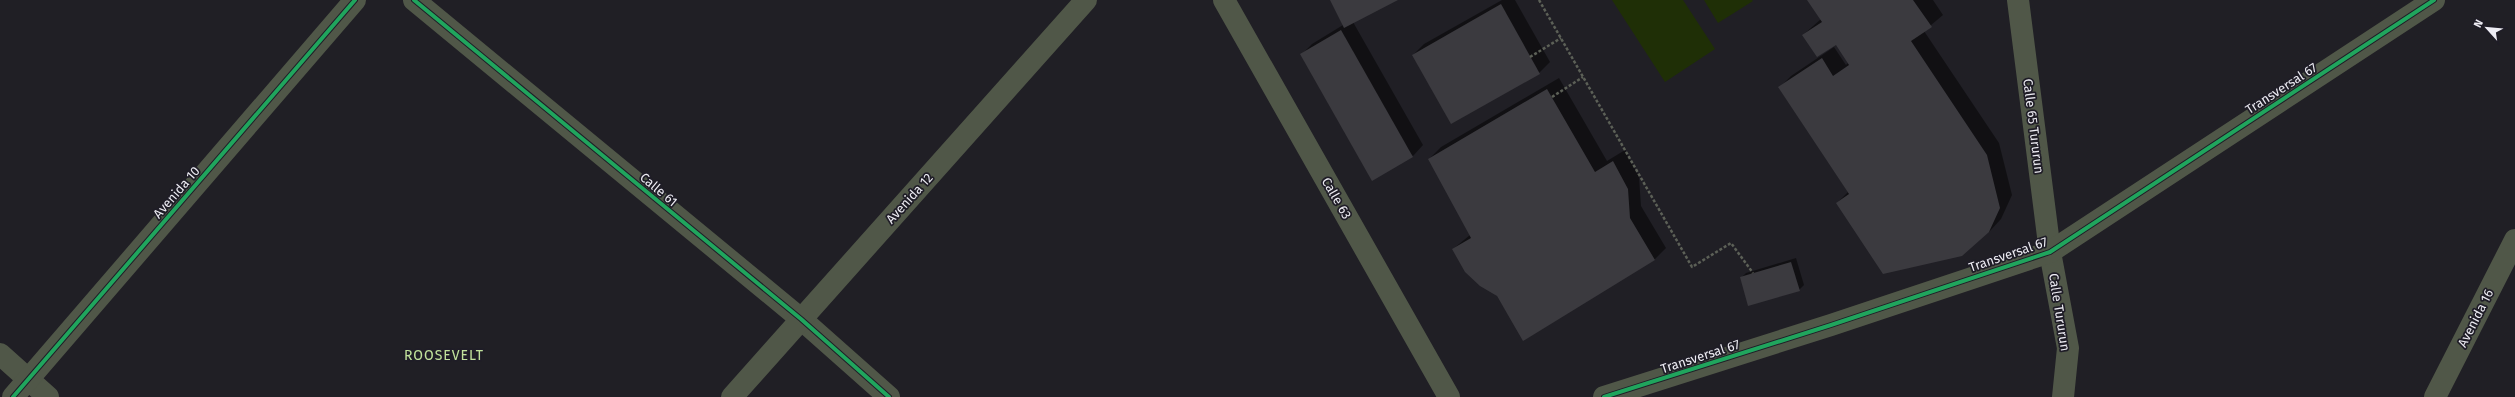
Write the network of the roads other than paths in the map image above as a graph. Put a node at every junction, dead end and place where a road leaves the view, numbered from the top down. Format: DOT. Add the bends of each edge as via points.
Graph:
graph roads {
  1 [pos="355,0"];
  2 [pos="414,0"];
  3 [pos="1086,0"];
  4 [pos="1224,0"];
  5 [pos="2018,0"];
  6 [pos="2434,0"];
  7 [pos="2515,240"];
  8 [pos="2050,252"];
  9 [pos="801,319"];
  10 [pos="0,354"];
  11 [pos="28,380"];
  12 [pos="13,397"];
  13 [pos="48,397"];
  14 [pos="732,397"];
  15 [pos="889,397"];
  16 [pos="1449,397"];
  17 [pos="1604,397"];
  18 [pos="2064,397"];
  19 [pos="2434,397"];
  1 -- 11 [label="street, Avenida 10"];
  2 -- 9 [label="street, Calle 61"];
  3 -- 9 [label="street, Avenida 12"];
  4 -- 16 [label="street, Calle 63"];
  5 -- 8 [label="street, Calle 65 Tururun"];
  6 -- 8 [label="street, Transversal 67"];
  7 -- 19 [label="street, Avenida 16"];
  8 -- 17 [label="street, Transversal 67"];
  8 -- 18 [label="street, Calle Tururun" via="2068,348"];
  9 -- 14 [label="street, Avenida 12"];
  9 -- 15 [label="street, Calle 61"];
  10 -- 11 [label="street"];
  11 -- 12 [label="street, Avenida 10"];
  11 -- 13 [label="street"];
}
